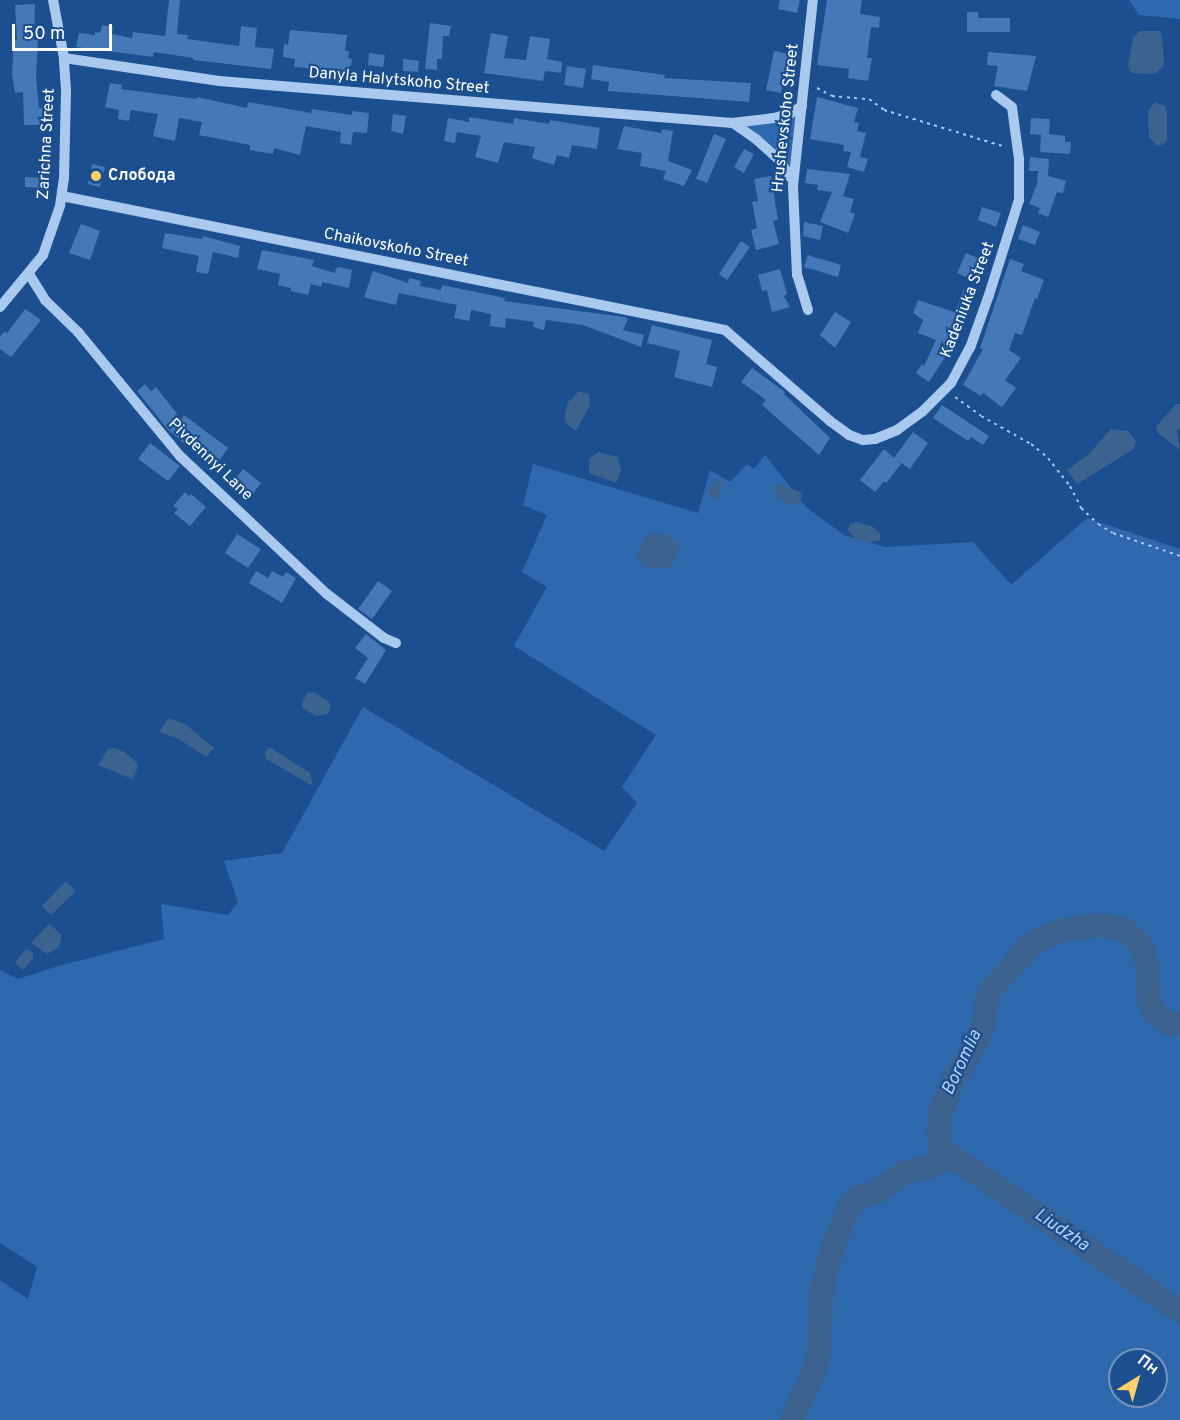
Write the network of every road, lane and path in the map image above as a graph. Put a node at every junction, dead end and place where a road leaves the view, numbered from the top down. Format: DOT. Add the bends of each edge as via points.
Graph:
graph roads {
  1 [pos="53,0"];
  2 [pos="813,0"];
  3 [pos="64,58"];
  4 [pos="806,84"];
  5 [pos="996,95"];
  6 [pos="802,106"];
  7 [pos="732,123"];
  8 [pos="1018,150"];
  9 [pos="793,181"];
  10 [pos="62,196"];
  11 [pos="29,274"];
  12 [pos="0,307"];
  13 [pos="808,310"];
  14 [pos="725,330"];
  15 [pos="946,389"];
  16 [pos="1180,556"];
  17 [pos="396,643"];
  1 -- 3 [label="street, Zarichna Street"];
  2 -- 4 [label="street, Hrushevskoho Street"];
  3 -- 7 [label="street, Danylа Halytskoho Street" via="219,81"];
  3 -- 10 [label="street, Zarichna Street"];
  4 -- 6 [label="street, Hrushevskoho Street"];
  4 -- 8 [label="path" via="825,94 869,99 884,110"];
  5 -- 8 [label="street, Kadeniuka Street" via="1012,107"];
  6 -- 7 [label="street, Danylа Halytskoho Street" via="774,118"];
  6 -- 9 [label="street, Hrushevskoho Street"];
  7 -- 9 [label="street" via="779,160"];
  8 -- 15 [label="street, Kadeniuka Street" via="1019,200 1013,224 969,348"];
  9 -- 13 [label="street, Hrushevskoho Street" via="797,275"];
  10 -- 11 [label="street, Zarichna Street" via="49,241"];
  10 -- 14 [label="street, Chaikovskoho Street"];
  11 -- 12 [label="street, Zarichna Street"];
  11 -- 17 [label="street, Pivdennyi Lane" via="45,300 78,332 180,456 320,589"];
  14 -- 15 [label="street, Kadeniuka Street" via="830,421 863,440 883,438 897,430"];
  15 -- 16 [label="path" via="1047,458 1070,486 1081,508 1098,524"];
}
